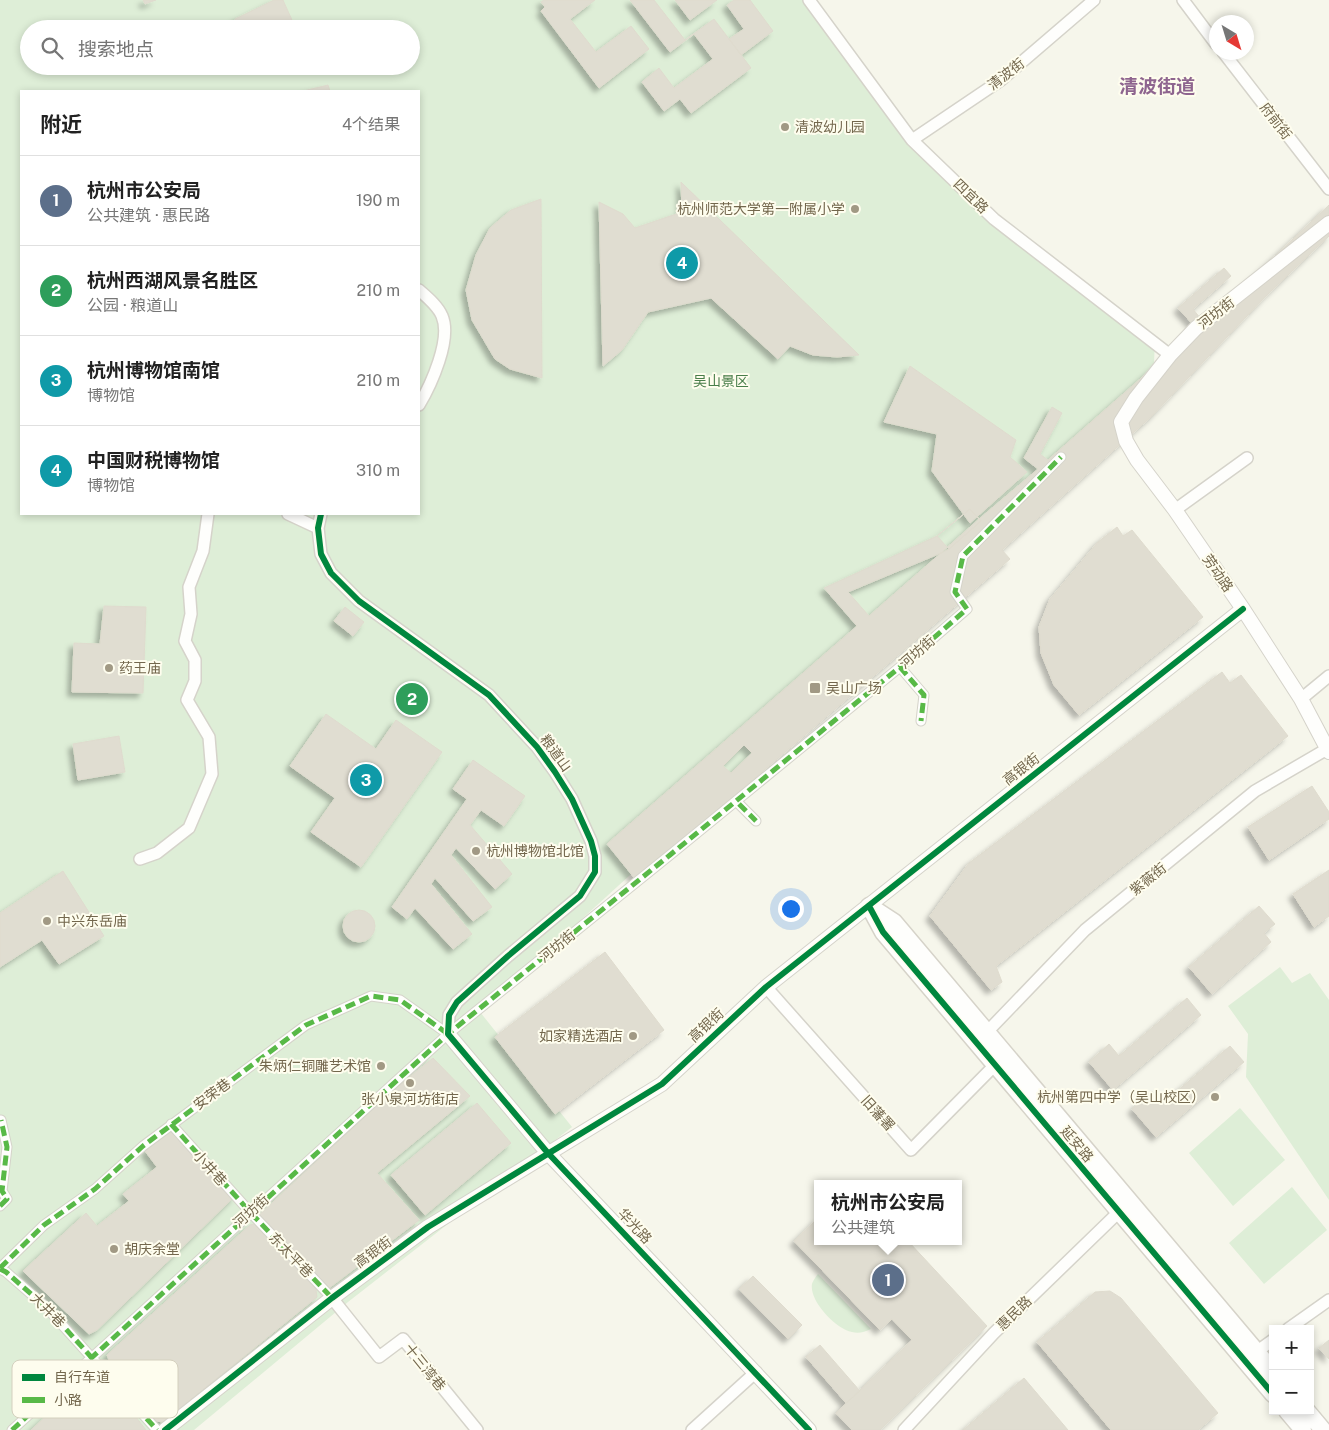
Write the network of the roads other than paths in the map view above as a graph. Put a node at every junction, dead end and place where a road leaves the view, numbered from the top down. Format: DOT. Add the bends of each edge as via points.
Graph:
graph roads {
  1 [pos="808,0"];
  2 [pos="1094,0"];
  3 [pos="1183,0"];
  4 [pos="1209,35"];
  5 [pos="1229,60"];
  6 [pos="912,140"];
  7 [pos="1329,190"];
  8 [pos="1329,223"];
  9 [pos="420,291"];
  10 [pos="1170,355"];
  11 [pos="420,403"];
  12 [pos="1121,422"];
  13 [pos="1061,457"];
  14 [pos="1247,458"];
  15 [pos="1175,510"];
  16 [pos="208,515"];
  17 [pos="290,515"];
  18 [pos="321,515"];
  19 [pos="318,528"];
  20 [pos="1243,609"];
  21 [pos="900,667"];
  22 [pos="1329,676"];
  23 [pos="1301,699"];
  24 [pos="921,721"];
  25 [pos="1328,751"];
  26 [pos="739,804"];
  27 [pos="756,821"];
  28 [pos="140,859"];
  29 [pos="869,906"];
  30 [pos="766,988"];
  31 [pos="987,1032"];
  32 [pos="448,1034"];
  33 [pos="994,1066"];
  34 [pos="1,1120"];
  35 [pos="171,1124"];
  36 [pos="548,1152"];
  37 [pos="0,1206"];
  38 [pos="1124,1208"];
  39 [pos="250,1212"];
  40 [pos="0,1268"];
  41 [pos="332,1298"];
  42 [pos="1329,1300"];
  43 [pos="1294,1325"];
  44 [pos="1269,1343"];
  45 [pos="1250,1356"];
  46 [pos="92,1357"];
  47 [pos="89,1360"];
  48 [pos="95,1360"];
  49 [pos="1271,1370"];
  50 [pos="756,1372"];
  51 [pos="1269,1387"];
  52 [pos="1290,1415"];
  53 [pos="1310,1415"];
  54 [pos="25,1418"];
  55 [pos="146,1418"];
  56 [pos="12,1430"];
  57 [pos="157,1430"];
  58 [pos="165,1430"];
  59 [pos="477,1430"];
  60 [pos="692,1430"];
  61 [pos="808,1430"];
  62 [pos="904,1430"];
  63 [pos="1303,1430"];
  64 [pos="1323,1430"];
  1 -- 6 [label="street, 四宜路"];
  2 -- 6 [label="street, 清波街" via="1001,80"];
  3 -- 4 [label="street"];
  5 -- 7 [label="street, 府前街"];
  6 -- 10 [label="street, 四宜路" via="994,219"];
  8 -- 10 [label="street, 河坊街" via="1196,328"];
  9 -- 11 [label="street" via="443,316 445,334 441,354"];
  10 -- 12 [label="street, 河坊街"];
  12 -- 15 [label="street, 劳动路" via="1126,441 1137,460"];
  13 -- 21 [label="street, 河坊街" via="963,556 955,592 967,609"];
  14 -- 15 [label="street"];
  15 -- 20 [label="street, 劳动路"];
  16 -- 28 [label="street" via="203,551 189,588 191,614 185,641 195,660 195,680 187,700 209,737 212,774 189,828 157,853"];
  17 -- 19 [label="street"];
  18 -- 19 [label="street, 粮道山"];
  19 -- 32 [label="street, 粮道山" via="321,554 344,589 489,695 537,747 572,799 595,856 595,872 580,896 457,1002 449,1016"];
  20 -- 23 [label="street, 劳动路"];
  20 -- 29 [label="street, 高银街"];
  21 -- 24 [label="street" via="924,695"];
  21 -- 32 [label="street, 河坊街"];
  22 -- 23 [label="street"];
  23 -- 25 [label="street, 劳动路"];
  25 -- 31 [label="street, 紫薇街" via="1255,790 1085,930"];
  26 -- 27 [label="street"];
  29 -- 30 [label="street, 高银街"];
  29 -- 31 [label="main road, 延安路" via="894,922"];
  29 -- 33 [label="main road, 延安路" via="883,932"];
  30 -- 33 [label="street, 旧藩署" via="911,1150"];
  30 -- 36 [label="street, 高银街" via="662,1084"];
  31 -- 38 [label="main road, 延安路"];
  32 -- 35 [label="street, 安荣巷" via="400,1000 372,996 306,1025"];
  32 -- 36 [label="street, 华光路"];
  32 -- 39 [label="street, 河坊街"];
  33 -- 38 [label="main road, 延安路"];
  34 -- 37 [label="street" via="7,1147 2,1192 7,1200"];
  35 -- 39 [label="street, 小井巷"];
  35 -- 40 [label="street, 安荣巷" via="95,1189 44,1225"];
  36 -- 41 [label="street, 高银街" via="428,1227"];
  36 -- 50 [label="street, 华光路"];
  38 -- 45 [label="main road, 延安路"];
  38 -- 62 [label="street, 惠民路" via="994,1333"];
  39 -- 41 [label="street, 东太平巷"];
  39 -- 46 [label="street, 河坊街"];
  40 -- 46 [label="street, 大井巷" via="46,1307"];
  41 -- 58 [label="street, 高银街"];
  41 -- 59 [label="street, 十三湾巷" via="379,1357 403,1339"];
  42 -- 43 [label="street"];
  44 -- 45 [label="street"];
  45 -- 49 [label="main road, 延安路"];
  45 -- 51 [label="main road, 延安路"];
  46 -- 47 [label="street, 河坊街"];
  46 -- 48 [label="street, 大井巷"];
  50 -- 60 [label="street"];
  50 -- 61 [label="street, 华光路"];
  52 -- 63 [label="main road"];
  53 -- 64 [label="main road"];
  54 -- 56 [label="street, 河坊街"];
  55 -- 57 [label="street, 大井巷"];
}
